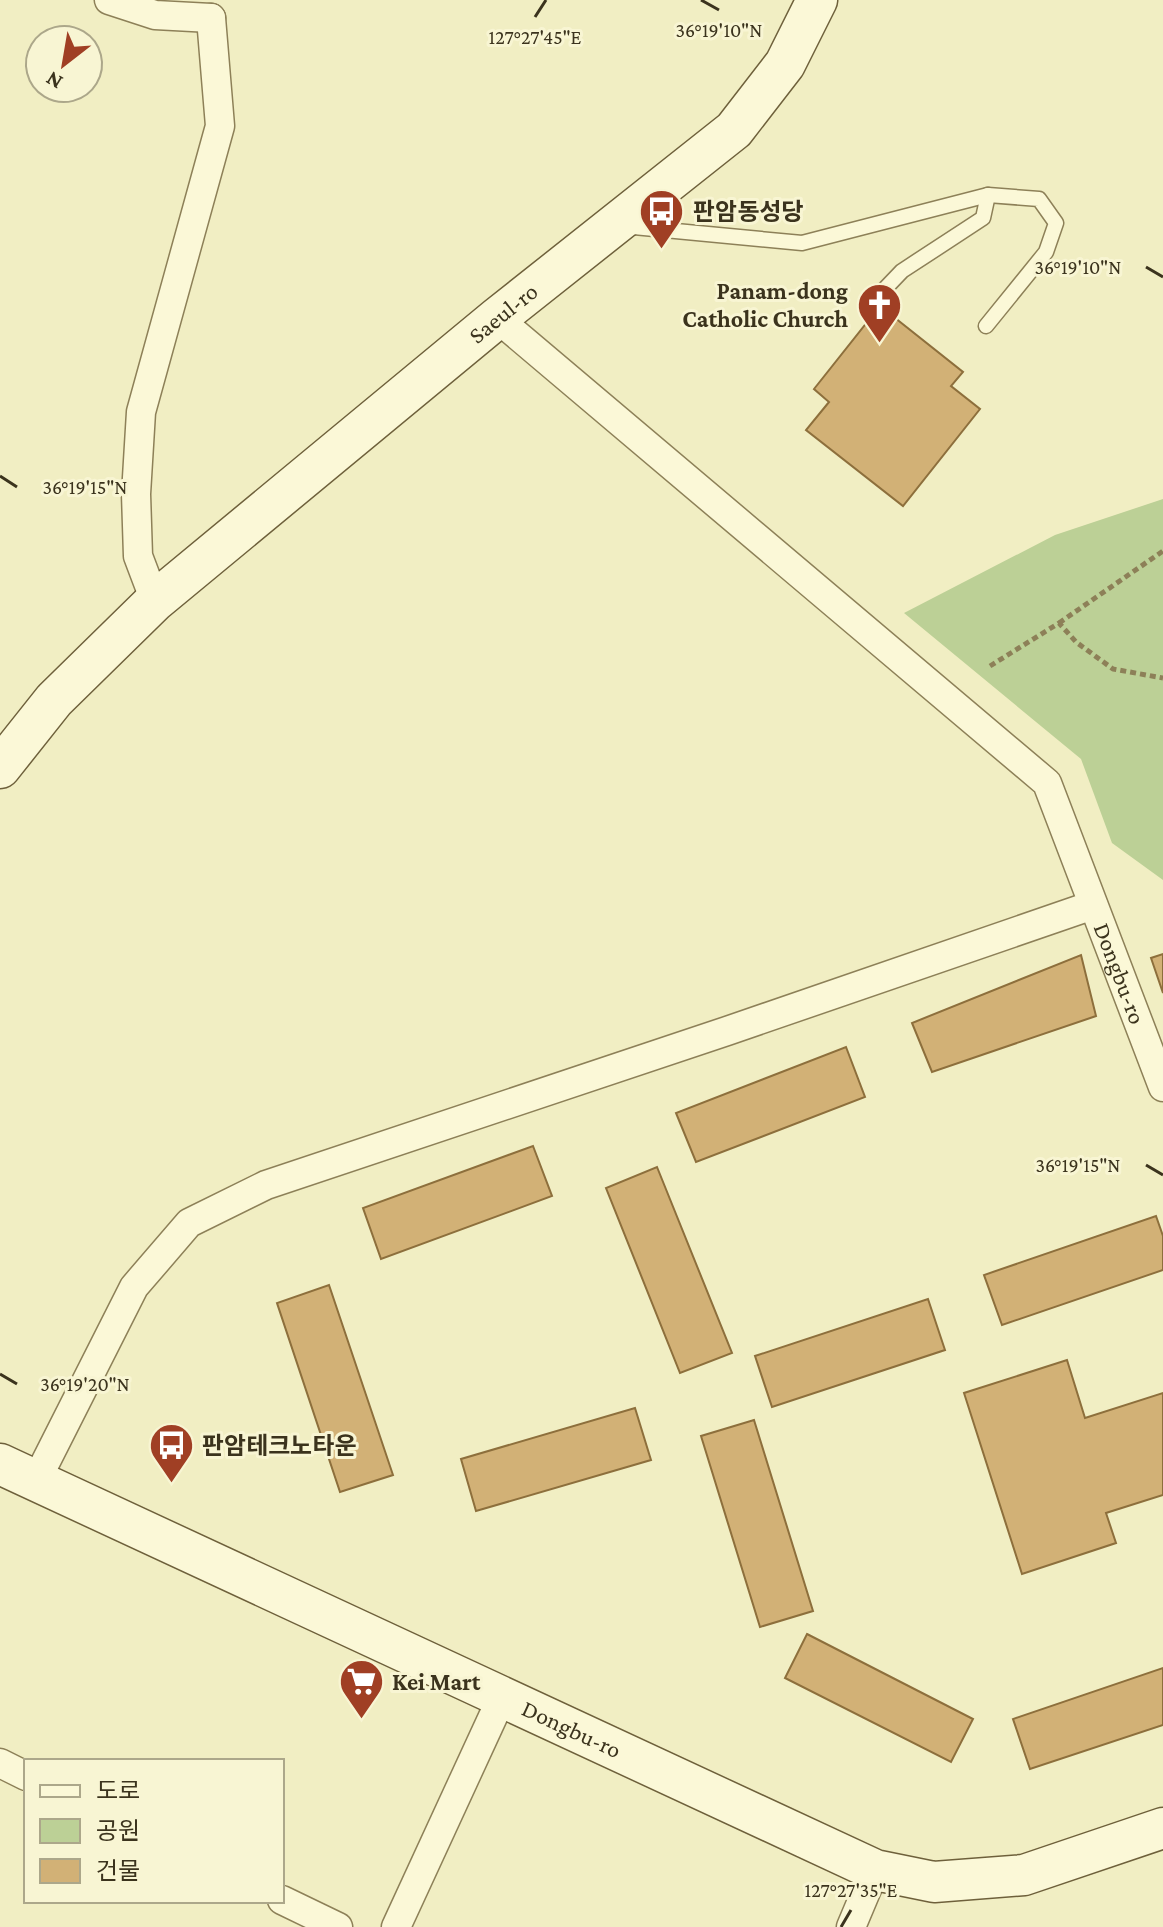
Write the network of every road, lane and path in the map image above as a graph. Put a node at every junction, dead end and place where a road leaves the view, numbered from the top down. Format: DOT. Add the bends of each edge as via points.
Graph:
graph roads {
  1 [pos="109,0"];
  2 [pos="817,0"];
  3 [pos="217,9"];
  4 [pos="988,195"];
  5 [pos="615,226"];
  6 [pos="879,295"];
  7 [pos="497,318"];
  8 [pos="986,326"];
  9 [pos="1163,551"];
  10 [pos="155,601"];
  11 [pos="1059,623"];
  12 [pos="990,666"];
  13 [pos="1163,678"];
  14 [pos="0,768"];
  15 [pos="1093,905"];
  16 [pos="1163,1087"];
  17 [pos="0,1464"];
  18 [pos="37,1479"];
  19 [pos="502,1697"];
  20 [pos="0,1763"];
  21 [pos="24,1775"];
  22 [pos="1163,1828"];
  23 [pos="875,1870"];
  24 [pos="284,1901"];
  25 [pos="338,1927"];
  26 [pos="396,1927"];
  27 [pos="851,1927"];
  1 -- 3 [label="street" via="155,15"];
  2 -- 5 [label="main road, Saeul-ro" via="785,64 734,130"];
  3 -- 10 [label="street" via="220,126 141,412 138,556"];
  4 -- 5 [label="lane" via="802,243"];
  4 -- 6 [label="lane" via="983,218 902,271"];
  4 -- 8 [label="lane" via="1039,199 1056,223 1046,252"];
  5 -- 7 [label="main road, Saeul-ro"];
  7 -- 10 [label="main road, Saeul-ro"];
  7 -- 15 [label="street, Dongbu-ro" via="1047,783"];
  9 -- 11 [label="path"];
  10 -- 14 [label="main road, Saeul-ro" via="54,700"];
  11 -- 12 [label="path"];
  11 -- 13 [label="path" via="1113,669"];
  15 -- 16 [label="street, Dongbu-ro"];
  15 -- 18 [label="street" via="266,1185 189,1223 134,1287"];
  17 -- 18 [label="main road, Dongbu-ro"];
  18 -- 19 [label="main road, Dongbu-ro"];
  19 -- 23 [label="main road, Dongbu-ro"];
  19 -- 26 [label="street"];
  20 -- 21 [label="street"];
  22 -- 23 [label="main road, Dongbu-ro" via="1024,1875 934,1882"];
  23 -- 27 [label="street"];
  24 -- 25 [label="street"];
}
